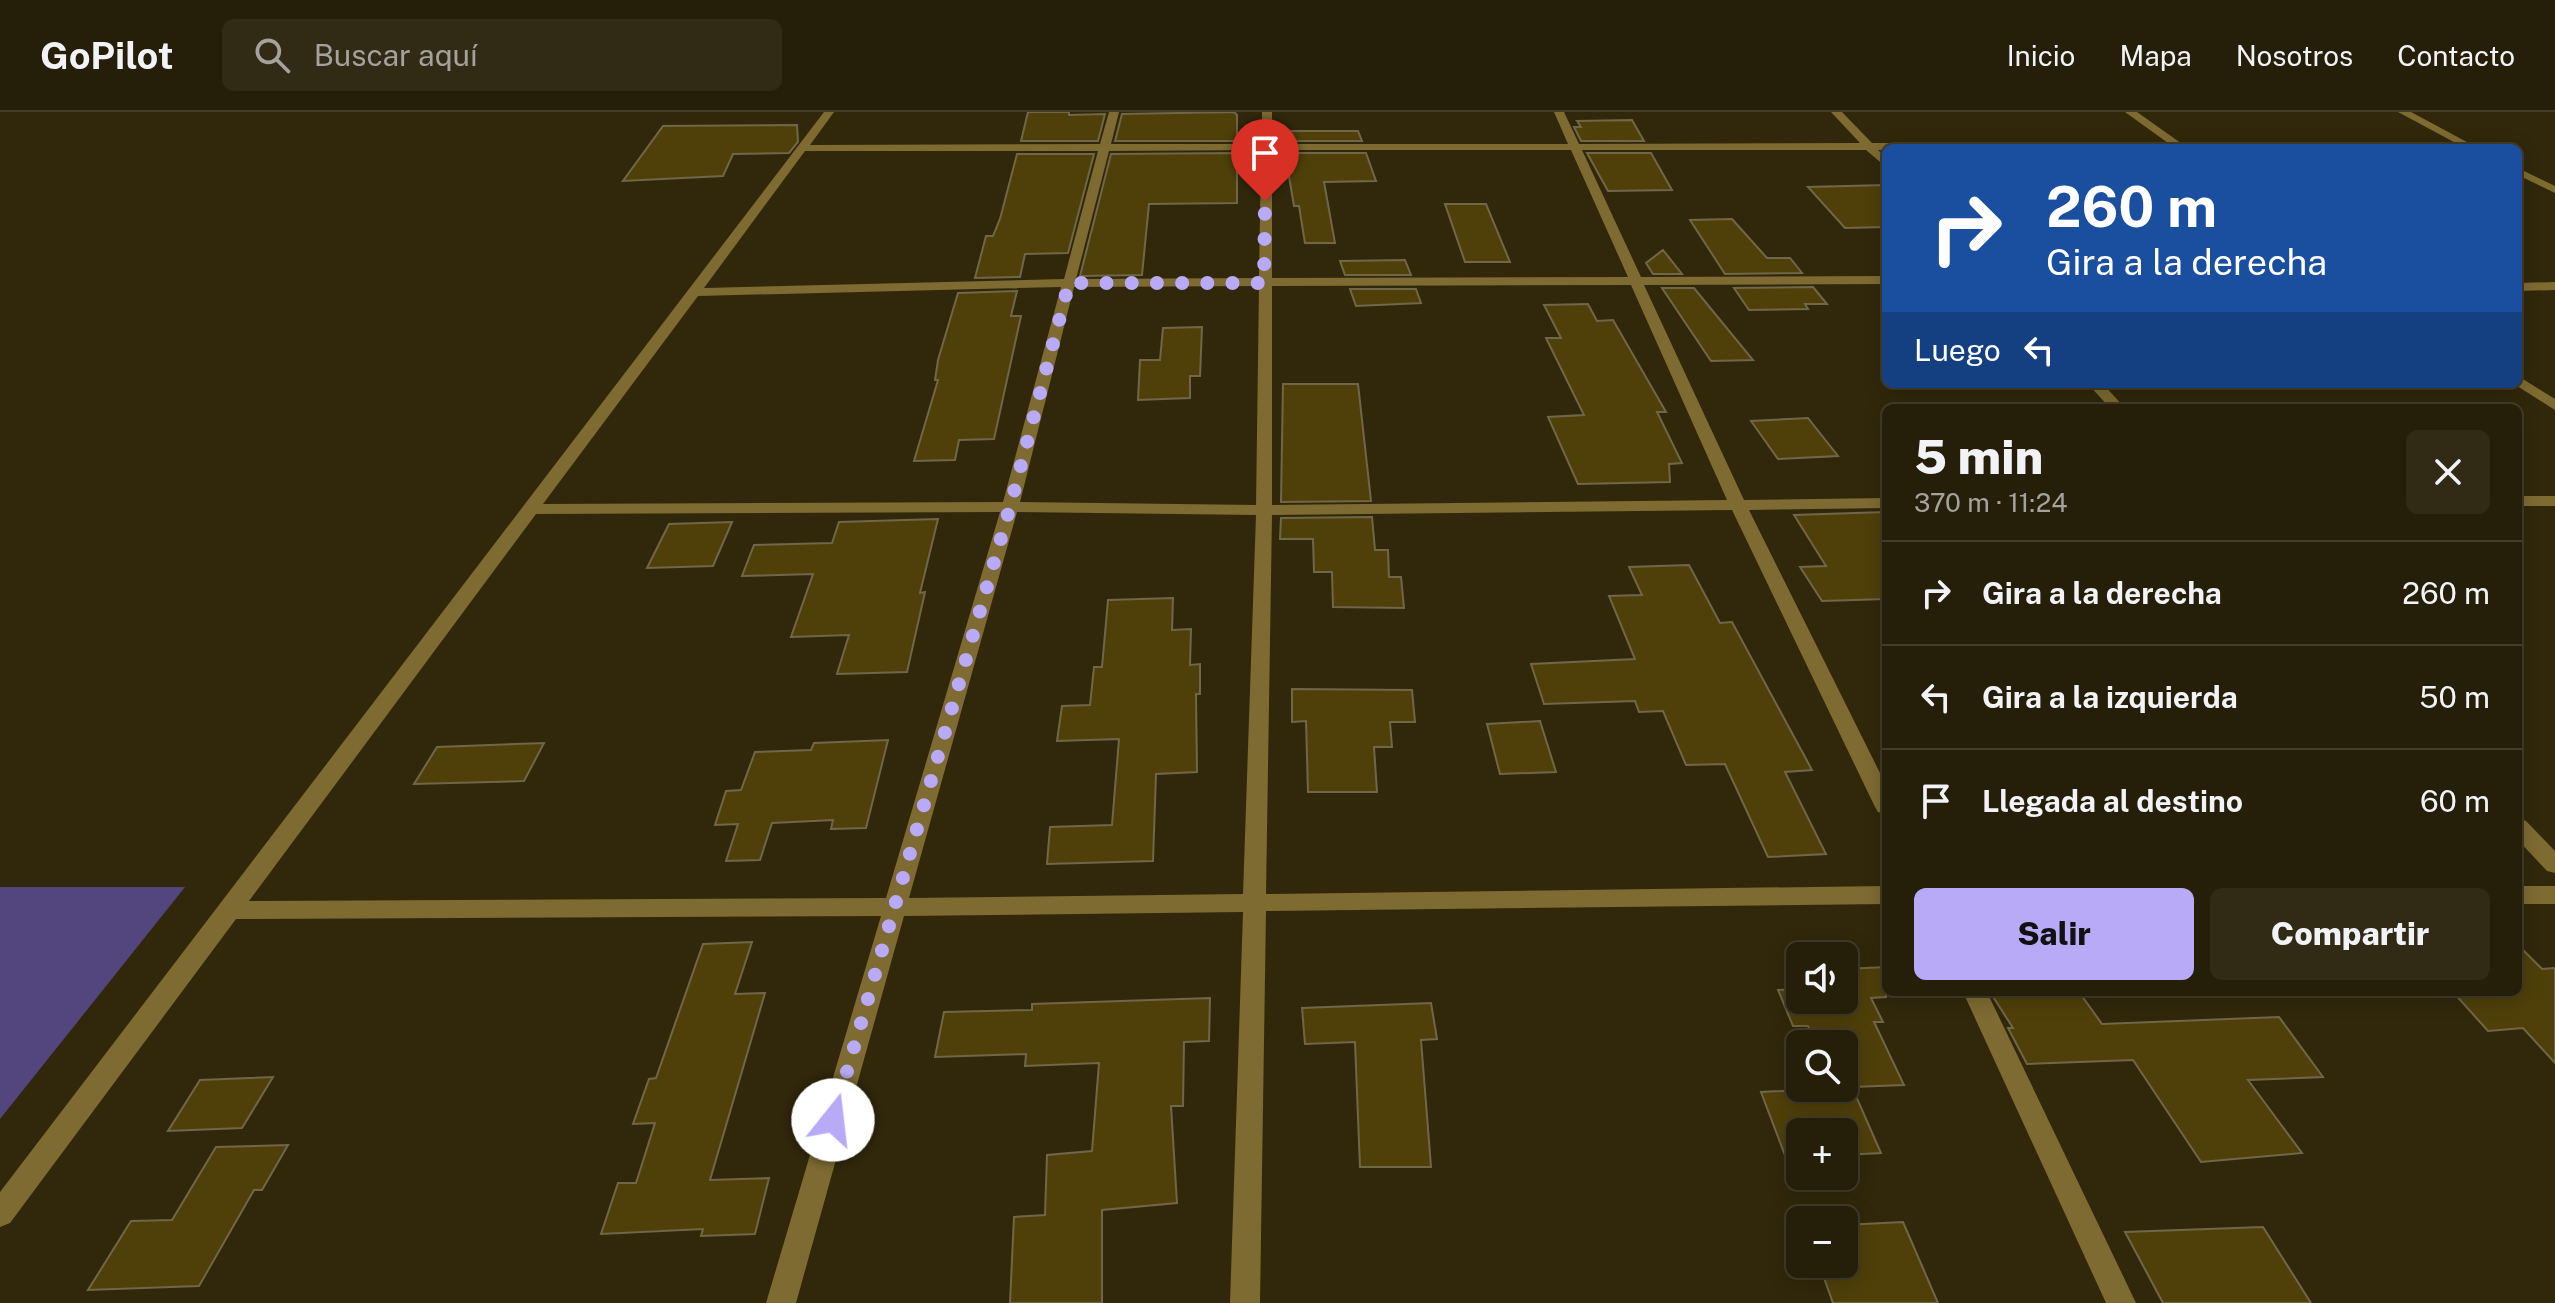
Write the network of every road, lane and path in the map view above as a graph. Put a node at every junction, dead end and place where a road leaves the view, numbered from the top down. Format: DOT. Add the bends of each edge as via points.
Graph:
graph roads {
  1 [pos="829,112"];
  2 [pos="1114,112"];
  3 [pos="1267,112"];
  4 [pos="1559,112"];
  5 [pos="1836,112"];
  6 [pos="2130,112"];
  7 [pos="2403,112"];
  8 [pos="2177,144"];
  9 [pos="2465,144"];
  10 [pos="1105,145"];
  11 [pos="1868,145"];
  12 [pos="1882,145"];
  13 [pos="1265,146"];
  14 [pos="1574,146"];
  15 [pos="802,148"];
  16 [pos="1882,160"];
  17 [pos="2522,173"];
  18 [pos="2555,190"];
  19 [pos="1636,280"];
  20 [pos="1882,280"];
  21 [pos="1069,283"];
  22 [pos="1264,283"];
  23 [pos="2555,286"];
  24 [pos="2522,287"];
  25 [pos="694,292"];
  26 [pos="2522,383"];
  27 [pos="2099,388"];
  28 [pos="2114,404"];
  29 [pos="2555,406"];
  30 [pos="2522,501"];
  31 [pos="2555,501"];
  32 [pos="1882,503"];
  33 [pos="1738,505"];
  34 [pos="1010,507"];
  35 [pos="531,509"];
  36 [pos="1264,510"];
  37 [pos="1882,799"];
  38 [pos="2522,830"];
  39 [pos="2555,865"];
  40 [pos="1882,895"];
  41 [pos="2522,895"];
  42 [pos="2555,895"];
  43 [pos="1254,902"];
  44 [pos="895,907"];
  45 [pos="228,910"];
  46 [pos="1977,996"];
  47 [pos="0,1214"];
  48 [pos="781,1303"];
  49 [pos="1245,1303"];
  50 [pos="2121,1303"];
  1 -- 15 [label="street"];
  2 -- 10 [label="street"];
  3 -- 13 [label="street"];
  4 -- 14 [label="street"];
  5 -- 11 [label="street"];
  6 -- 8 [label="street"];
  7 -- 9 [label="street"];
  10 -- 13 [label="street"];
  10 -- 15 [label="street"];
  10 -- 21 [label="street"];
  11 -- 12 [label="street"];
  11 -- 14 [label="street"];
  11 -- 16 [label="street"];
  13 -- 14 [label="street"];
  13 -- 22 [label="street"];
  14 -- 19 [label="street"];
  15 -- 25 [label="street"];
  17 -- 18 [label="street"];
  19 -- 20 [label="street"];
  19 -- 22 [label="street"];
  19 -- 33 [label="street"];
  21 -- 22 [label="street"];
  21 -- 25 [label="street"];
  21 -- 34 [label="street"];
  22 -- 36 [label="street"];
  23 -- 24 [label="street"];
  25 -- 35 [label="street"];
  26 -- 29 [label="street"];
  27 -- 28 [label="street"];
  30 -- 31 [label="street"];
  32 -- 33 [label="street"];
  33 -- 36 [label="street"];
  33 -- 37 [label="street"];
  34 -- 35 [label="street"];
  34 -- 36 [label="street"];
  34 -- 44 [label="street"];
  35 -- 45 [label="street"];
  36 -- 43 [label="street"];
  38 -- 39 [label="street"];
  40 -- 43 [label="street"];
  41 -- 42 [label="street"];
  43 -- 44 [label="street"];
  43 -- 49 [label="street"];
  44 -- 45 [label="street"];
  44 -- 48 [label="street"];
  45 -- 47 [label="street"];
  46 -- 50 [label="street"];
}
